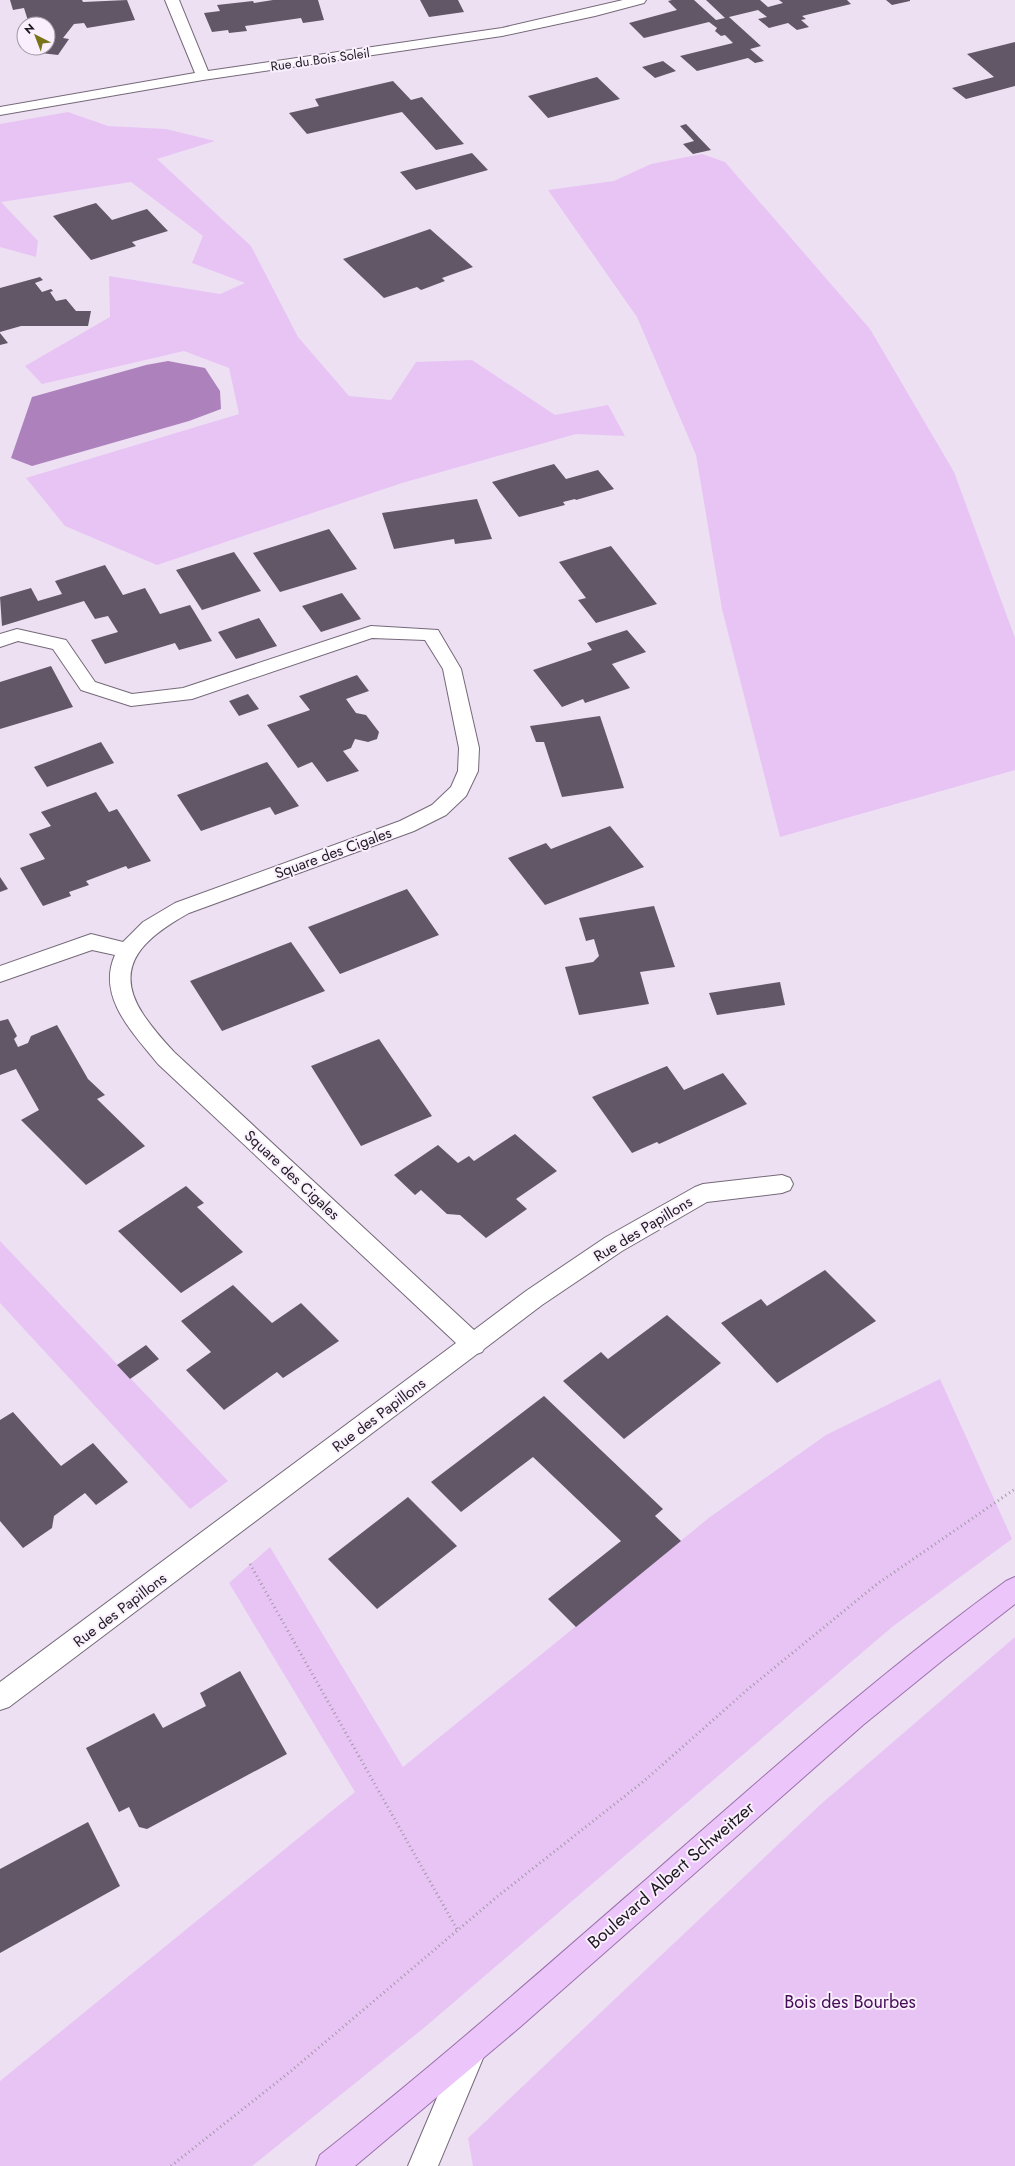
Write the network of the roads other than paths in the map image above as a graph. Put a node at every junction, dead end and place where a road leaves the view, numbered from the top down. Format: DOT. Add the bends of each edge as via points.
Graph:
graph roads {
  1 [pos="172,0"];
  2 [pos="639,0"];
  3 [pos="203,76"];
  4 [pos="0,111"];
  5 [pos="0,641"];
  6 [pos="126,950"];
  7 [pos="0,974"];
  8 [pos="782,1184"];
  9 [pos="474,1345"];
  10 [pos="1015,1589"];
  11 [pos="0,1698"];
  12 [pos="471,2050"];
  13 [pos="331,2166"];
  14 [pos="423,2166"];
  1 -- 3 [label="street"];
  2 -- 3 [label="street, Rue du Bois Soleil" via="502,32"];
  3 -- 4 [label="street, Rue du Bois Soleil"];
  5 -- 6 [label="street, Square des Cigales" via="17,635 59,644 88,686 131,700 185,694 371,632 431,634 452,669 469,748 468,771 459,790 439,810 407,826 182,908 156,921 139,934"];
  6 -- 7 [label="street" via="90,942"];
  6 -- 9 [label="street, Square des Cigales" via="120,966 120,988 133,1017 166,1058"];
  8 -- 9 [label="street, Rue des Papillons" via="703,1193 608,1248 534,1298"];
  9 -- 11 [label="street, Rue des Papillons"];
  10 -- 12 [label="main road, Boulevard Albert Schweitzer" via="903,1674"];
  12 -- 13 [label="main road, Boulevard Albert Schweitzer" via="406,2107"];
  12 -- 14 [label="street"];
}
